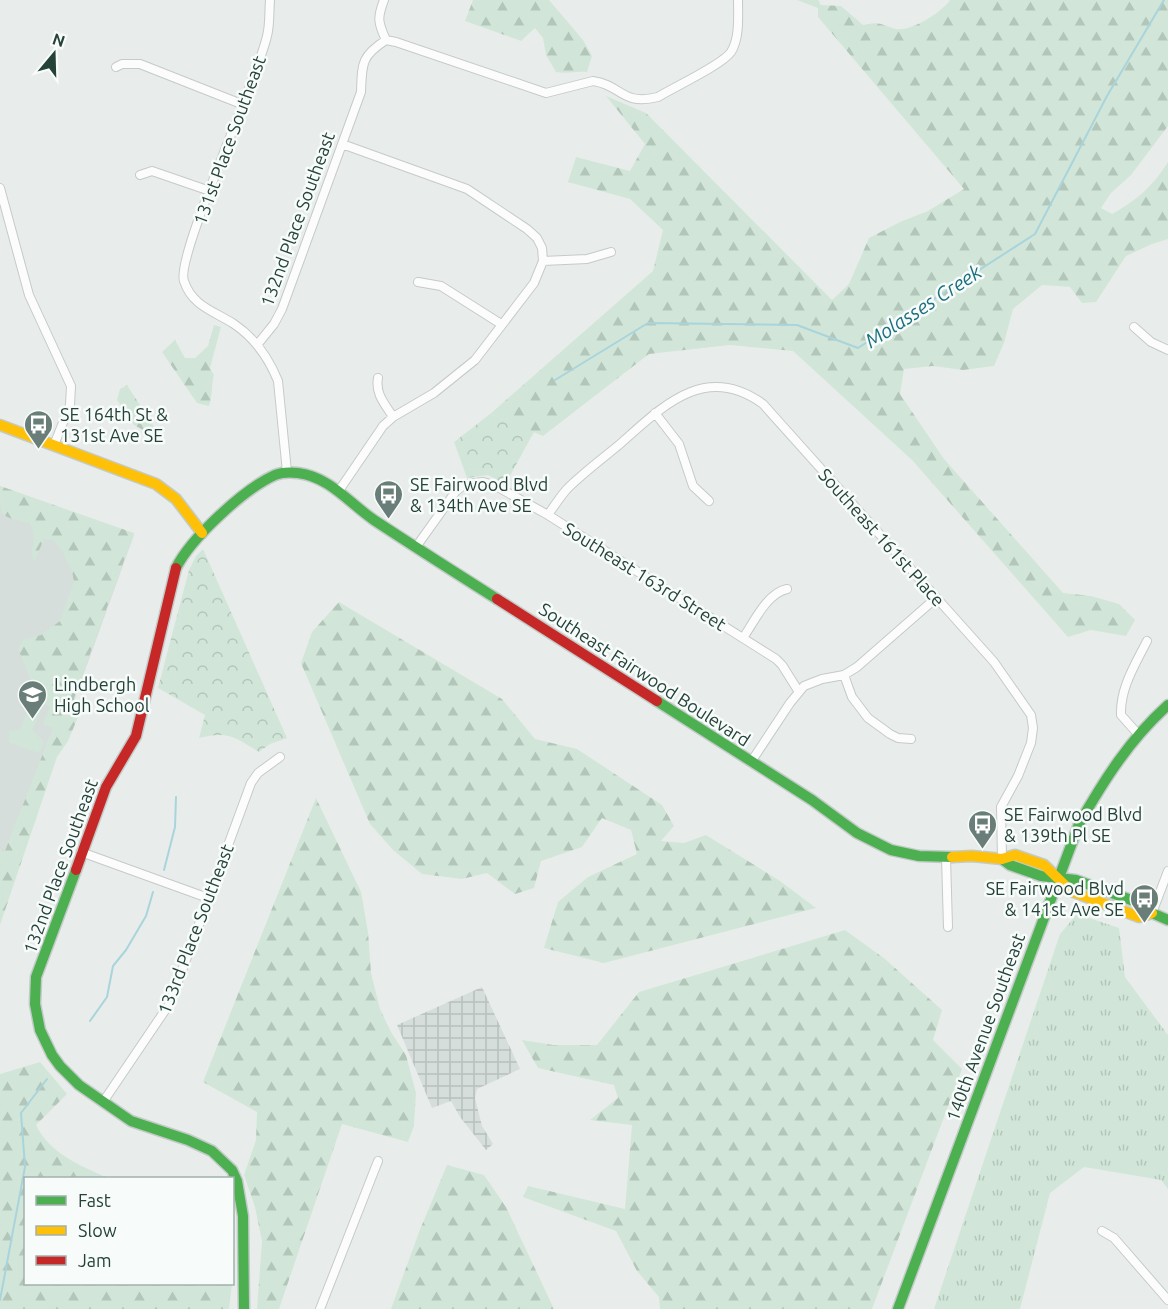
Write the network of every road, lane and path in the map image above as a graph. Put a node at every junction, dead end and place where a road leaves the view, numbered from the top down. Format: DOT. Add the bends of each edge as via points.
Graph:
graph roads {
  1 [pos="270,0"];
  2 [pos="384,0"];
  3 [pos="738,0"];
  4 [pos="386,40"];
  5 [pos="116,67"];
  6 [pos="244,105"];
  7 [pos="342,144"];
  8 [pos="140,176"];
  9 [pos="0,188"];
  10 [pos="210,191"];
  11 [pos="611,252"];
  12 [pos="543,261"];
  13 [pos="417,282"];
  14 [pos="501,324"];
  15 [pos="1134,327"];
  16 [pos="257,345"];
  17 [pos="1168,350"];
  18 [pos="378,378"];
  19 [pos="655,413"];
  20 [pos="393,417"];
  21 [pos="0,425"];
  22 [pos="54,445"];
  23 [pos="287,472"];
  24 [pos="338,492"];
  25 [pos="709,501"];
  26 [pos="548,514"];
  27 [pos="202,533"];
  28 [pos="416,548"];
  29 [pos="787,589"];
  30 [pos="936,598"];
  31 [pos="743,638"];
  32 [pos="1147,641"];
  33 [pos="844,675"];
  34 [pos="799,692"];
  35 [pos="1168,705"];
  36 [pos="1137,733"];
  37 [pos="911,739"];
  38 [pos="280,757"];
  39 [pos="751,762"];
  40 [pos="81,852"];
  41 [pos="946,857"];
  42 [pos="1002,859"];
  43 [pos="1168,872"];
  44 [pos="1058,878"];
  45 [pos="208,898"];
  46 [pos="1152,913"];
  47 [pos="1168,920"];
  48 [pos="948,927"];
  49 [pos="104,1102"];
  50 [pos="378,1161"];
  51 [pos="1102,1231"];
  52 [pos="1168,1300"];
  53 [pos="244,1309"];
  54 [pos="321,1309"];
  55 [pos="898,1309"];
  1 -- 6 [label="street, 131st Place Southeast" via="267,36"];
  2 -- 4 [label="street" via="378,15"];
  3 -- 4 [label="street" via="737,35 731,52 658,97 640,100 593,81 546,93"];
  4 -- 7 [label="street, 132nd Place Southeast" via="366,56 362,65 361,92"];
  5 -- 6 [label="street" via="140,64"];
  6 -- 10 [label="street, 131st Place Southeast"];
  7 -- 12 [label="street" via="467,189 537,238"];
  7 -- 16 [label="street, 132nd Place Southeast" via="282,309"];
  8 -- 10 [label="street" via="152,171"];
  9 -- 22 [label="street" via="29,295 71,386 70,405"];
  10 -- 16 [label="street, 131st Place Southeast" via="182,278 195,301 235,325"];
  11 -- 12 [label="street" via="587,259"];
  12 -- 14 [label="street" via="534,283"];
  13 -- 14 [label="street" via="441,286"];
  14 -- 20 [label="street" via="475,360 434,393"];
  15 -- 17 [label="street"];
  16 -- 23 [label="street" via="278,381"];
  18 -- 20 [label="street" via="378,394"];
  19 -- 25 [label="street" via="679,444 693,486"];
  19 -- 26 [label="street" via="567,489"];
  19 -- 30 [label="street, Southeast 161st Place" via="691,391 713,387 744,393 763,404"];
  20 -- 24 [label="street"];
  21 -- 22 [label="street"];
  22 -- 27 [label="street" via="156,483 176,499"];
  23 -- 24 [label="street, Southeast Fairwood Boulevard" via="318,478"];
  23 -- 27 [label="street, 132nd Place Southeast" via="258,485"];
  24 -- 28 [label="street, Southeast Fairwood Boulevard"];
  26 -- 28 [label="street, Southeast 163rd Street" via="494,485 464,485"];
  26 -- 31 [label="street, Southeast 163rd Street"];
  27 -- 40 [label="street, 132nd Place Southeast" via="175,569 136,736 105,787"];
  28 -- 39 [label="street, Southeast Fairwood Boulevard"];
  29 -- 31 [label="street" via="770,599"];
  30 -- 33 [label="street"];
  30 -- 42 [label="street, Southeast 161st Place" via="993,662 1031,715 1031,743 1001,807"];
  31 -- 34 [label="street, Southeast 163rd Street" via="776,659"];
  32 -- 36 [label="street" via="1120,703 1121,715"];
  33 -- 34 [label="street" via="814,682"];
  33 -- 37 [label="street" via="852,697 868,718 898,738"];
  34 -- 39 [label="street"];
  35 -- 36 [label="street, 140th Avenue Southeast"];
  36 -- 44 [label="street, 140th Avenue Southeast" via="1079,824"];
  38 -- 45 [label="street, 133rd Place Southeast" via="258,772 251,783"];
  39 -- 41 [label="street, Southeast Fairwood Boulevard" via="878,845 904,854"];
  40 -- 45 [label="street"];
  40 -- 49 [label="street, 132nd Place Southeast" via="36,977 34,993 44,1043 69,1077"];
  41 -- 42 [label="street, Southeast Fairwood Boulevard"];
  41 -- 48 [label="street"];
  42 -- 44 [label="street, Southeast Fairwood Boulevard" via="1015,855 1044,865"];
  43 -- 46 [label="street"];
  44 -- 46 [label="street, Southeast Fairwood Boulevard" via="1071,891 1139,917"];
  44 -- 55 [label="street, 140th Avenue Southeast"];
  45 -- 49 [label="street, 133rd Place Southeast" via="170,1003"];
  46 -- 47 [label="street, Southeast Fairwood Boulevard"];
  49 -- 53 [label="street, 132nd Place Southeast" via="134,1123 203,1145 220,1155 233,1171 240,1186 242,1206"];
  50 -- 54 [label="street"];
  51 -- 52 [label="street" via="1114,1238"];
}
